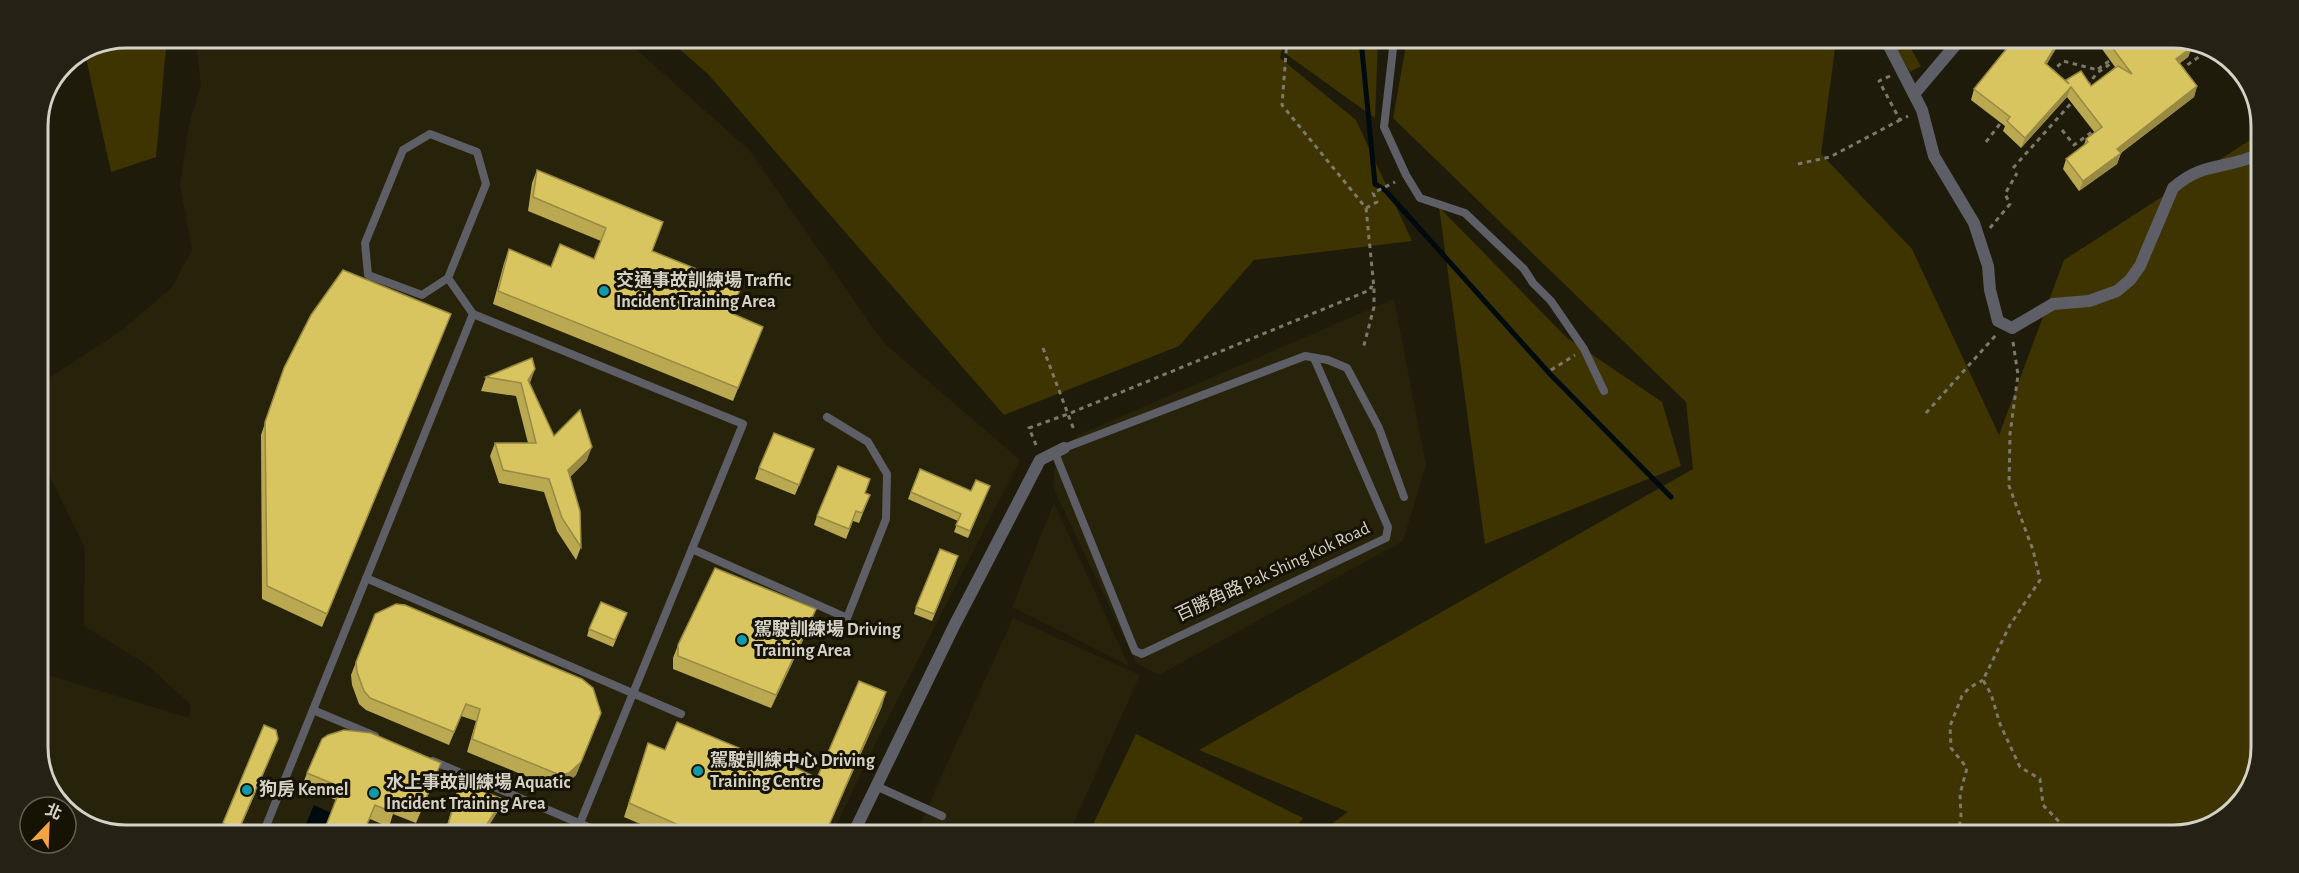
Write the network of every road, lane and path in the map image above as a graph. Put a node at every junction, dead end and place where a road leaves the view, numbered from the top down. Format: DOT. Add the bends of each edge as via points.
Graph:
graph roads {
  1 [pos="1286,48"];
  2 [pos="1393,48"];
  3 [pos="1890,48"];
  4 [pos="1953,48"];
  5 [pos="2121,53"];
  6 [pos="2203,54"];
  7 [pos="2117,59"];
  8 [pos="1902,69"];
  9 [pos="2098,70"];
  10 [pos="2172,75"];
  11 [pos="2047,77"];
  12 [pos="2081,93"];
  13 [pos="1914,94"];
  14 [pos="2077,98"];
  15 [pos="2072,102"];
  16 [pos="2067,103"];
  17 [pos="1922,110"];
  18 [pos="2007,115"];
  19 [pos="1900,120"];
  20 [pos="2099,127"];
  21 [pos="2062,130"];
  22 [pos="1986,142"];
  23 [pos="2251,158"];
  24 [pos="1798,165"];
  25 [pos="2013,168"];
  26 [pos="2017,172"];
  27 [pos="1395,183"];
  28 [pos="1366,208"];
  29 [pos="1980,238"];
  30 [pos="447,278"];
  31 [pos="1374,288"];
  32 [pos="473,314"];
  33 [pos="2009,327"];
  34 [pos="1043,348"];
  35 [pos="1363,349"];
  36 [pos="1314,358"];
  37 [pos="1563,363"];
  38 [pos="1551,370"];
  39 [pos="1604,391"];
  40 [pos="1926,413"];
  41 [pos="1068,414"];
  42 [pos="827,417"];
  43 [pos="1079,443"];
  44 [pos="1059,451"];
  45 [pos="1042,459"];
  46 [pos="1404,497"];
  47 [pos="692,549"];
  48 [pos="366,578"];
  49 [pos="1983,680"];
  50 [pos="634,692"];
  51 [pos="313,710"];
  52 [pos="681,714"];
  53 [pos="388,741"];
  54 [pos="420,755"];
  55 [pos="876,786"];
  56 [pos="942,816"];
  57 [pos="580,823"];
  58 [pos="266,825"];
  59 [pos="584,825"];
  60 [pos="857,825"];
  61 [pos="1960,825"];
  62 [pos="2062,825"];
  1 -- 28 [label="path" via="1282,105"];
  2 -- 39 [label="lane" via="1384,127 1420,198 1465,213 1524,269 1584,350"];
  3 -- 8 [label="street"];
  4 -- 13 [label="street"];
  5 -- 9 [label="path"];
  6 -- 10 [label="path"];
  7 -- 9 [label="path"];
  8 -- 13 [label="street"];
  8 -- 19 [label="path" via="1879,81"];
  9 -- 11 [label="path" via="2063,61"];
  9 -- 12 [label="path"];
  13 -- 17 [label="street"];
  14 -- 15 [label="path"];
  15 -- 16 [label="path"];
  15 -- 25 [label="path"];
  17 -- 19 [label="path"];
  17 -- 29 [label="street" via="1934,156"];
  18 -- 22 [label="path"];
  19 -- 24 [label="path" via="1830,157"];
  20 -- 21 [label="path" via="2074,145"];
  23 -- 33 [label="street" via="2197,171 2173,188 2140,266 2117,291 2089,301 2053,304"];
  26 -- 29 [label="path" via="2005,194 2010,204"];
  27 -- 28 [label="path" via="1373,193 1377,202"];
  28 -- 31 [label="path"];
  29 -- 33 [label="street" via="1998,321"];
  30 -- 30 [label="lane" via="486,184 477,152 430,134 403,150 365,243 368,275 422,295"];
  30 -- 32 [label="lane"];
  31 -- 35 [label="path" via="1374,307"];
  31 -- 41 [label="path"];
  32 -- 47 [label="lane" via="743,424"];
  32 -- 48 [label="lane"];
  33 -- 40 [label="path"];
  33 -- 49 [label="path" via="2018,375 2010,434 2009,486 2040,580 2010,625"];
  34 -- 41 [label="path"];
  36 -- 43 [label="lane" via="1305,356"];
  36 -- 44 [label="lane, 百勝角路 Pak Shing Kok Road" via="1388,527 1386,538 1142,654 1135,651"];
  36 -- 46 [label="lane" via="1347,368 1379,428"];
  37 -- 38 [label="path"];
  41 -- 43 [label="path"];
  41 -- 45 [label="path" via="1029,428"];
  42 -- 47 [label="lane" via="868,442 887,474 886,519 847,618"];
  43 -- 44 [label="lane"];
  44 -- 45 [label="street"];
  45 -- 55 [label="street"];
  47 -- 50 [label="lane"];
  48 -- 50 [label="lane"];
  48 -- 51 [label="lane"];
  49 -- 61 [label="path" via="1962,696 1950,726 1951,748 1967,768 1960,794"];
  49 -- 62 [label="path" via="2020,767 2040,779 2043,805"];
  50 -- 52 [label="lane"];
  50 -- 57 [label="lane"];
  51 -- 53 [label="lane"];
  51 -- 58 [label="lane"];
  54 -- 57 [label="lane"];
  55 -- 56 [label="lane"];
  55 -- 60 [label="street"];
  57 -- 59 [label="lane"];
}
